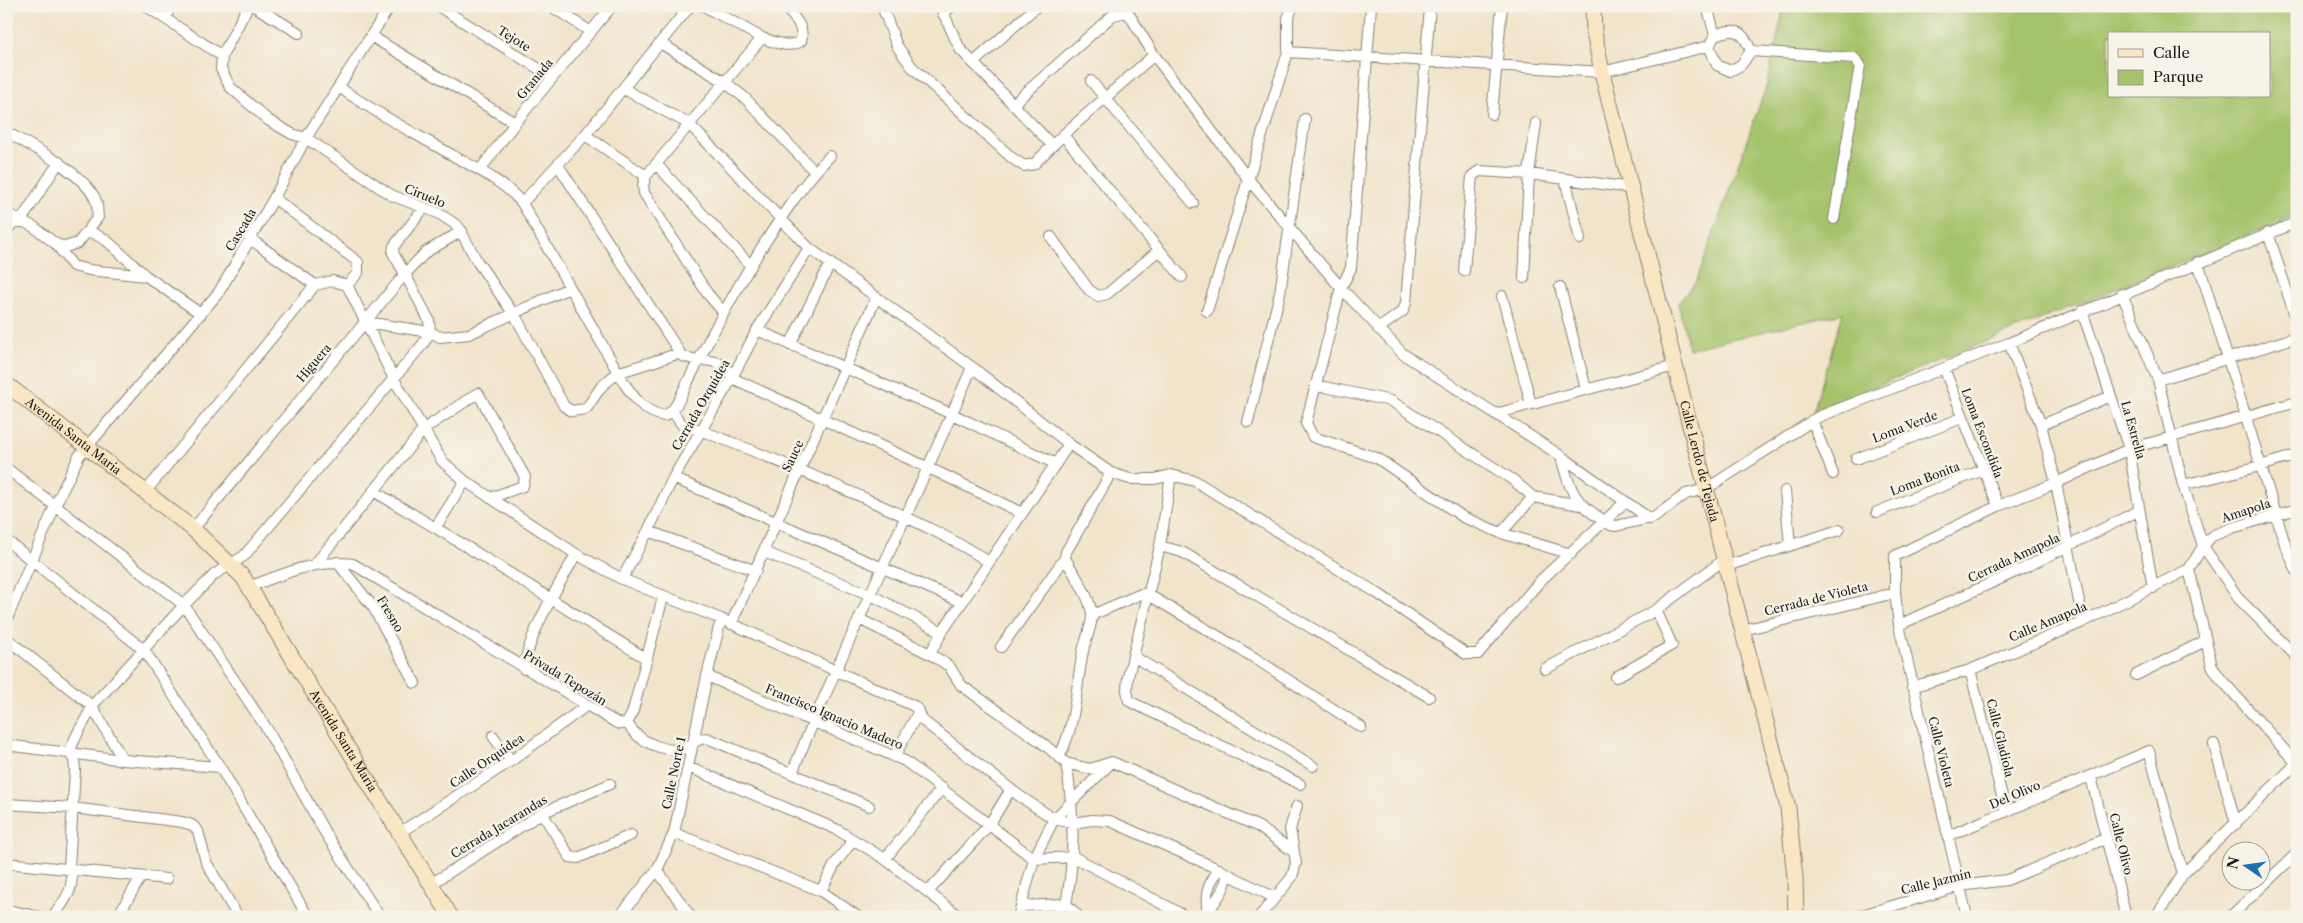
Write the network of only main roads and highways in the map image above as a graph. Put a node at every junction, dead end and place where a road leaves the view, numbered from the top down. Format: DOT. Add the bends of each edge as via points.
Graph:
graph roads {
  1 [pos="1593,6"];
  2 [pos="9,391"];
  3 [pos="451,917"];
  4 [pos="1796,917"];
  1 -- 4 [label="main road, Calle Lerdo de Tejada" via="1594,32 1602,72 1788,808"];
  2 -- 3 [label="main road, Avenida Santa María" via="146,491 232,565 251,586"];
}
